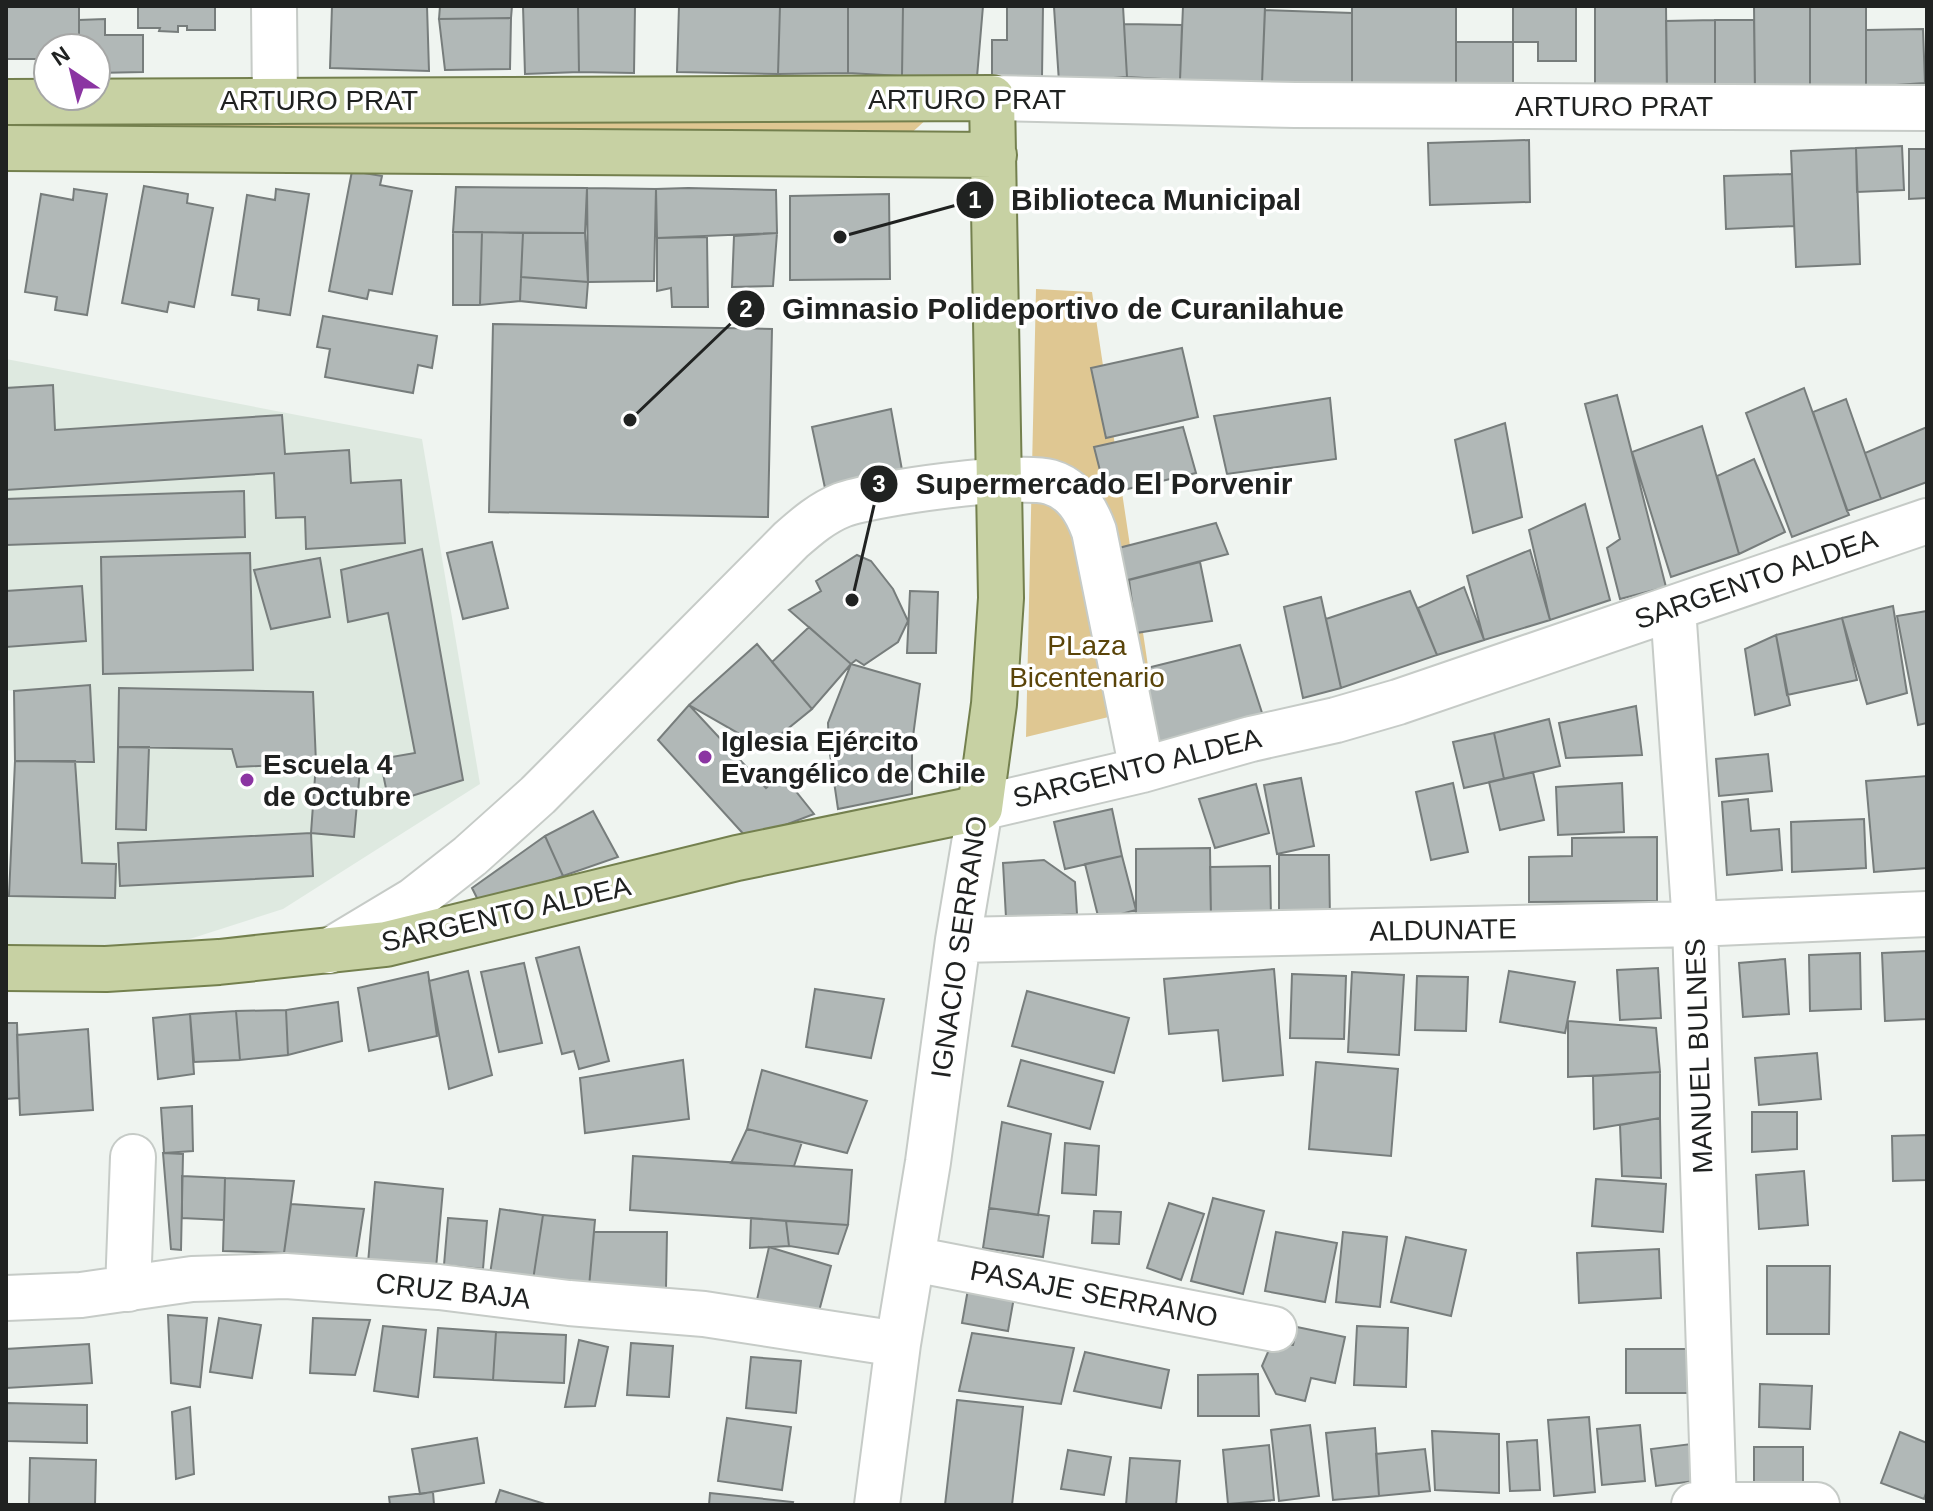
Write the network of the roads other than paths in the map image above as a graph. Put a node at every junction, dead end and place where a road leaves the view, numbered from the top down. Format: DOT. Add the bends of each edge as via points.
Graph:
graph roads {
  1 [pos="274,6"];
  2 [pos="992,98"];
  3 [pos="275,101"];
  4 [pos="6,102"];
  5 [pos="1927,108"];
  6 [pos="6,148"];
  7 [pos="994,155"];
  8 [pos="999,480"];
  9 [pos="1927,521"];
  10 [pos="1673,608"];
  11 [pos="1142,770"];
  12 [pos="980,808"];
  13 [pos="1927,914"];
  14 [pos="1695,924"];
  15 [pos="958,940"];
  16 [pos="329,951"];
  17 [pos="6,968"];
  18 [pos="133,1157"];
  19 [pos="913,1259"];
  20 [pos="128,1289"];
  21 [pos="6,1298"];
  22 [pos="1274,1329"];
  23 [pos="898,1344"];
  24 [pos="1707,1504"];
  25 [pos="877,1505"];
  26 [pos="1817,1505"];
  1 -- 3 [label="street"];
  2 -- 3 [label="main road, ARTURO PRAT"];
  2 -- 5 [label="street, ARTURO PRAT"];
  2 -- 7 [label="main road, IGNACIO SERRANO"];
  3 -- 4 [label="main road, ARTURO PRAT"];
  6 -- 7 [label="main road, ARTURO PRAT"];
  7 -- 8 [label="main road, IGNACIO SERRANO"];
  8 -- 11 [label="street, SARGENTO ALDEA" via="1050,482 1073,496 1089,516"];
  8 -- 12 [label="main road, IGNACIO SERRANO" via="1001,598"];
  8 -- 16 [label="street, SARGENTO ALDEA" via="861,499 824,514 470,856 414,900"];
  9 -- 10 [label="street, SARGENTO ALDEA"];
  10 -- 11 [label="street, SARGENTO ALDEA" via="1398,702"];
  10 -- 14 [label="street, MANUEL BULNES"];
  11 -- 12 [label="street, SARGENTO ALDEA"];
  12 -- 15 [label="street, IGNACIO SERRANO"];
  12 -- 16 [label="main road, SARGENTO ALDEA" via="737,858 414,938"];
  13 -- 14 [label="street, ALDUNATE"];
  14 -- 15 [label="street, ALDUNATE"];
  14 -- 24 [label="street, MANUEL BULNES"];
  15 -- 19 [label="street, IGNACIO SERRANO"];
  16 -- 17 [label="main road, SARGENTO ALDEA" via="106,969"];
  18 -- 20 [label="street"];
  19 -- 22 [label="street, PASAJE SERRANO"];
  19 -- 23 [label="street, IGNACIO SERRANO"];
  20 -- 21 [label="street, CRUZ BAJA"];
  20 -- 23 [label="street, CRUZ BAJA" via="192,1279 286,1276 704,1314"];
  23 -- 25 [label="street, IGNACIO SERRANO"];
  24 -- 26 [label="street"];
}
